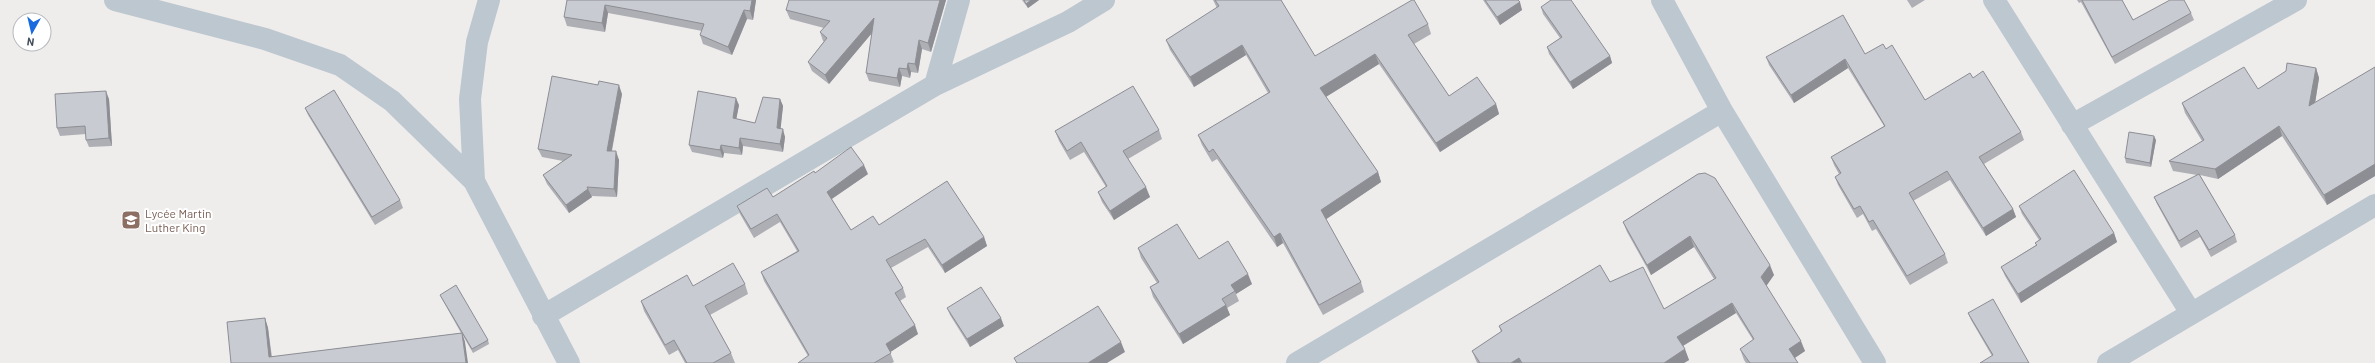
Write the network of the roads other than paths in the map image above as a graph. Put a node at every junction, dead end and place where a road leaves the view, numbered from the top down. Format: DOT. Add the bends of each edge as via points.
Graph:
graph roads {
  1 [pos="115,0"];
  2 [pos="489,0"];
  3 [pos="959,0"];
  4 [pos="1104,0"];
  5 [pos="1662,0"];
  6 [pos="1994,0"];
  7 [pos="2296,0"];
  8 [pos="935,85"];
  9 [pos="1722,111"];
  10 [pos="2072,125"];
  11 [pos="474,181"];
  12 [pos="2375,206"];
  13 [pos="2190,313"];
  14 [pos="543,316"];
  15 [pos="569,363"];
  16 [pos="1297,363"];
  17 [pos="1875,363"];
  18 [pos="2108,363"];
  1 -- 11 [label="street" via="265,39 340,65 392,101"];
  2 -- 11 [label="street" via="477,42 470,99"];
  3 -- 8 [label="street"];
  4 -- 8 [label="street" via="1068,22"];
  5 -- 9 [label="street"];
  6 -- 10 [label="street"];
  7 -- 10 [label="street"];
  8 -- 14 [label="street"];
  9 -- 16 [label="street"];
  9 -- 17 [label="street"];
  10 -- 13 [label="street"];
  11 -- 14 [label="street"];
  12 -- 13 [label="street"];
  13 -- 18 [label="street"];
  14 -- 15 [label="street"];
}
